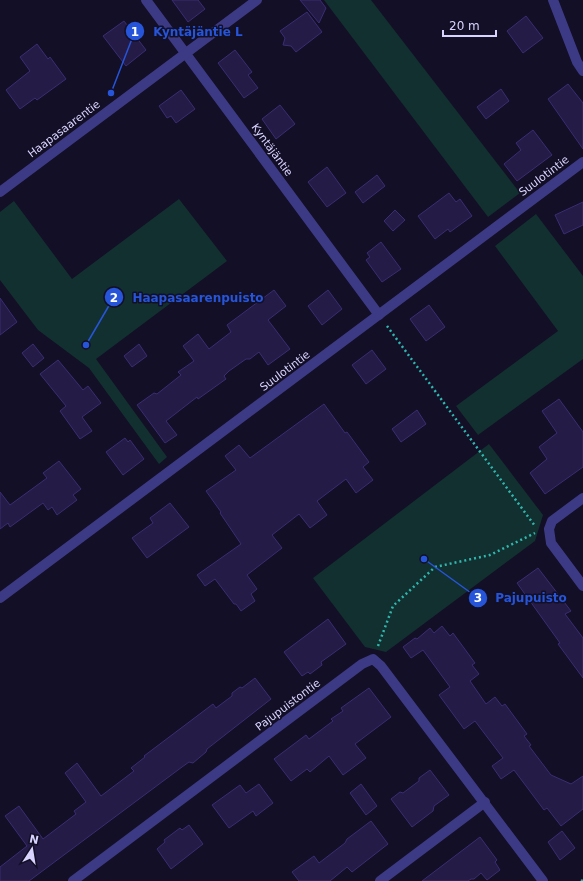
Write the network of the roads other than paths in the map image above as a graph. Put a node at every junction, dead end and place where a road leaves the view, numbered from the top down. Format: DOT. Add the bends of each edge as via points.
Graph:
graph roads {
  1 [pos="146,0"];
  2 [pos="257,0"];
  3 [pos="553,0"];
  4 [pos="186,53"];
  5 [pos="583,71"];
  6 [pos="583,162"];
  7 [pos="0,192"];
  8 [pos="379,316"];
  9 [pos="583,498"];
  10 [pos="583,586"];
  11 [pos="0,598"];
  12 [pos="485,802"];
  13 [pos="73,881"];
  14 [pos="380,881"];
  15 [pos="543,881"];
  1 -- 4 [label="street, Kyntäjäntie"];
  2 -- 4 [label="street, Haapasaarentie"];
  3 -- 5 [label="street" via="577,62"];
  4 -- 7 [label="street, Haapasaarentie"];
  4 -- 8 [label="street, Kyntäjäntie"];
  6 -- 8 [label="street, Suulotintie"];
  8 -- 11 [label="street, Suulotintie"];
  9 -- 10 [label="street" via="552,521 549,529 551,543"];
  12 -- 13 [label="street, Pajupuistontie" via="381,666 372,659"];
  12 -- 14 [label="street"];
  12 -- 15 [label="street"];
}
